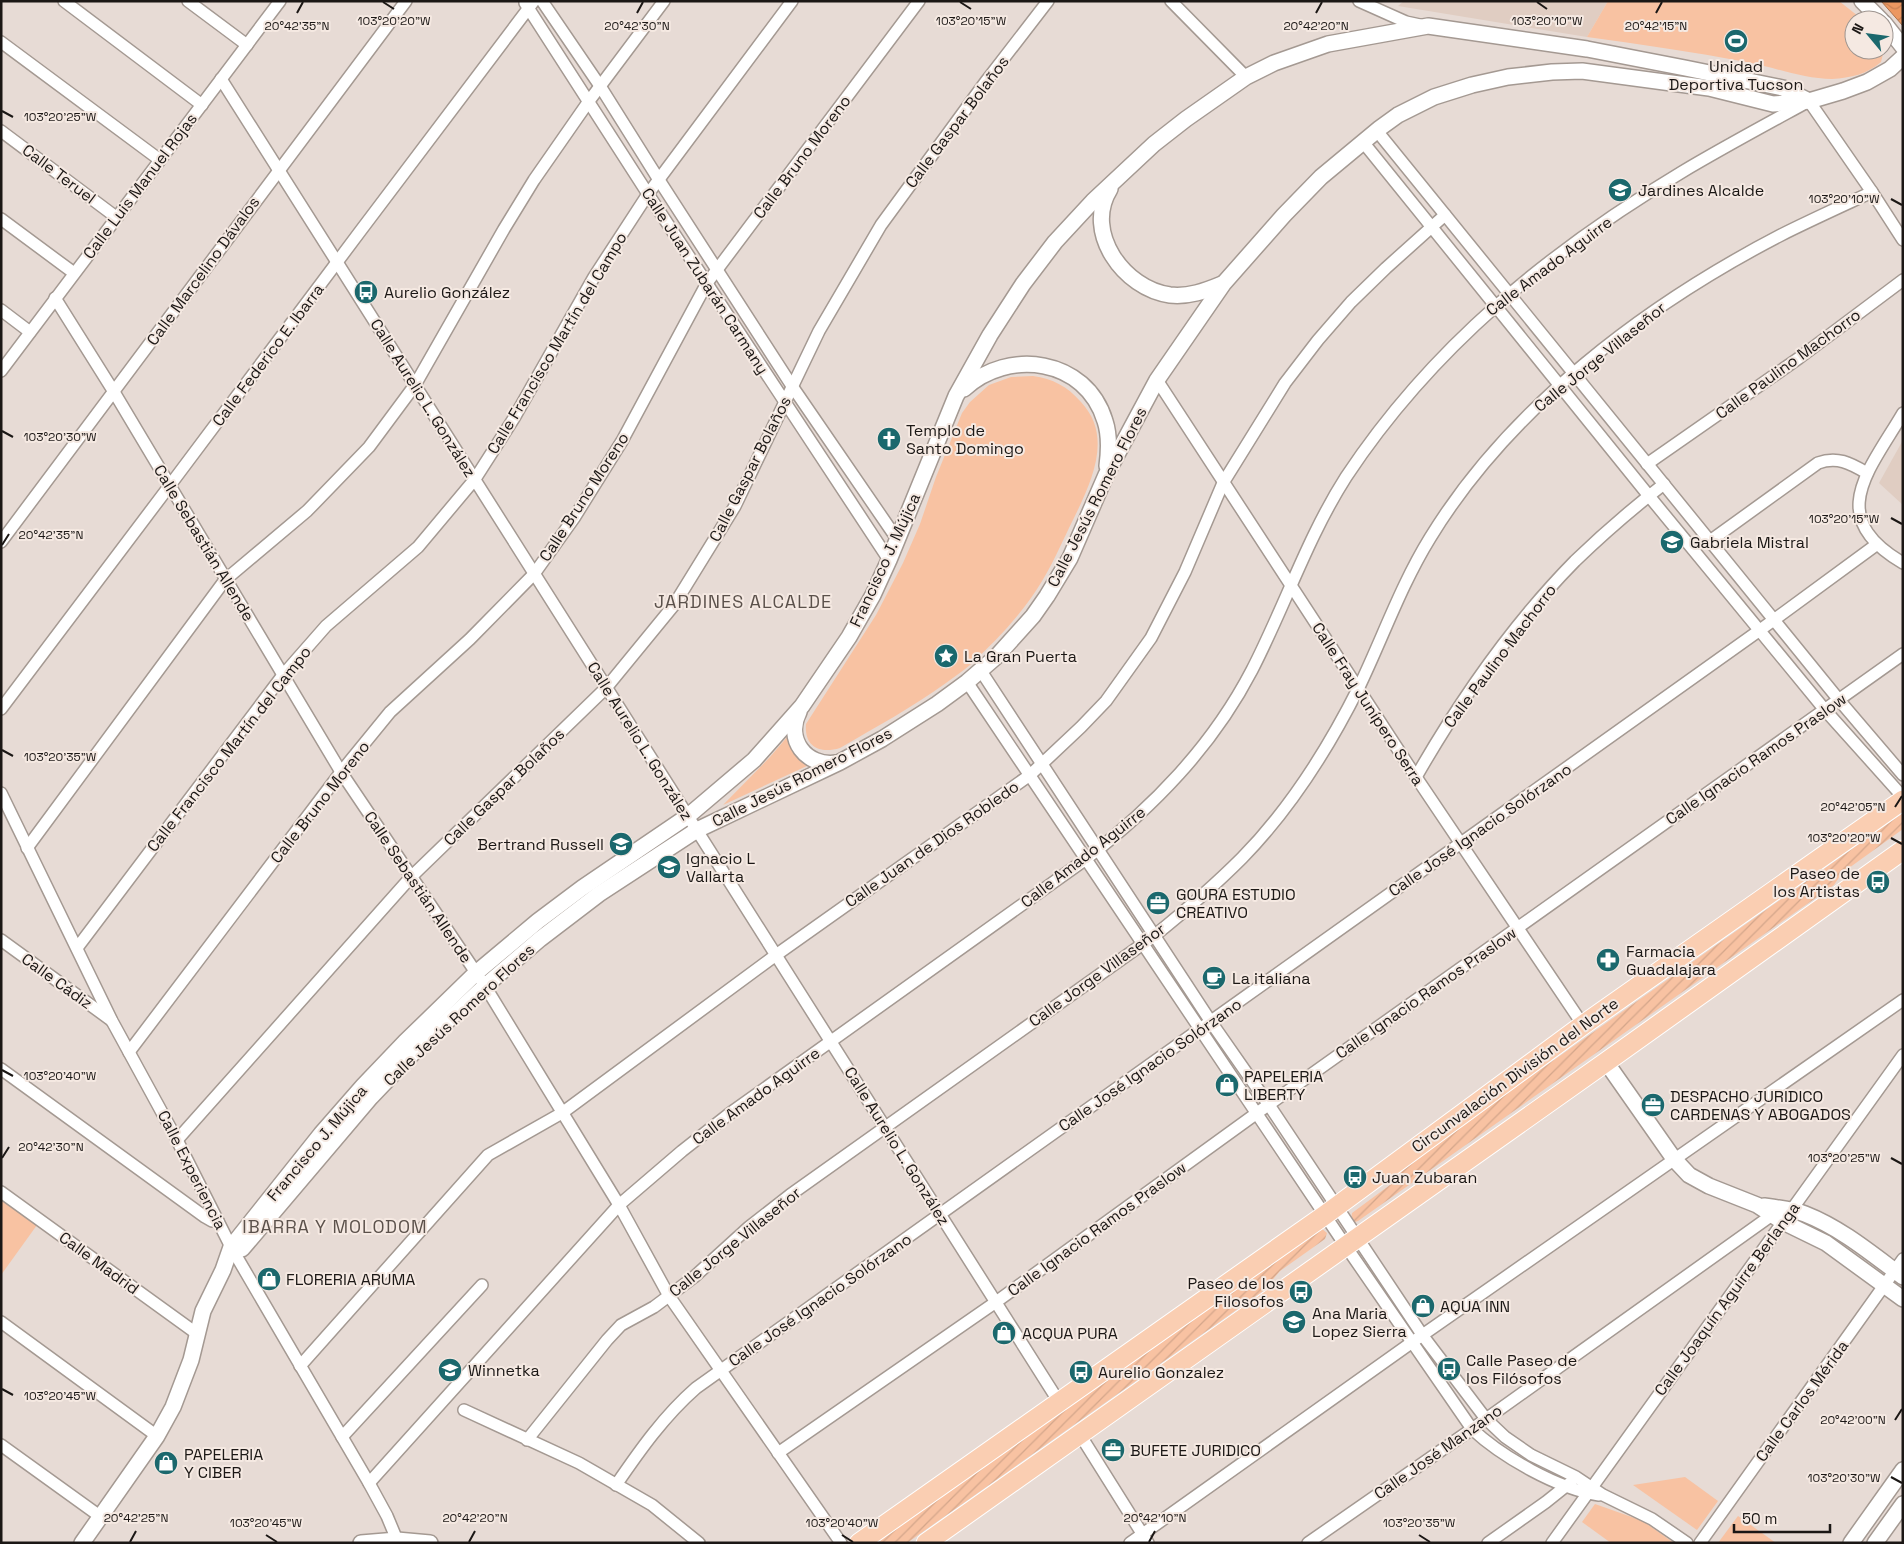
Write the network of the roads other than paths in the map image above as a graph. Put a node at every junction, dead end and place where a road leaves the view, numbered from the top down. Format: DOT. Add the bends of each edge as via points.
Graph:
graph roads {
  1 [pos="64,1"];
  2 [pos="188,1"];
  3 [pos="280,1"];
  4 [pos="406,1"];
  5 [pos="542,1"];
  6 [pos="664,1"];
  7 [pos="792,1"];
  8 [pos="918,1"];
  9 [pos="1048,1"];
  10 [pos="1171,1"];
  11 [pos="1359,1"];
  12 [pos="1862,1"];
  13 [pos="529,4"];
  14 [pos="1871,10"];
  15 [pos="1428,26"];
  16 [pos="1894,36"];
  17 [pos="1,42"];
  18 [pos="247,45"];
  19 [pos="1563,46"];
  20 [pos="1903,47"];
  21 [pos="1903,57"];
  22 [pos="1606,74"];
  23 [pos="1246,77"];
  24 [pos="221,79"];
  25 [pos="600,86"];
  26 [pos="589,101"];
  27 [pos="1809,101"];
  28 [pos="202,105"];
  29 [pos="1,131"];
  30 [pos="1377,131"];
  31 [pos="1363,142"];
  32 [pos="160,160"];
  33 [pos="278,170"];
  34 [pos="1121,173"];
  35 [pos="659,180"];
  36 [pos="1872,192"];
  37 [pos="648,194"];
  38 [pos="1445,215"];
  39 [pos="116,218"];
  40 [pos="1,219"];
  41 [pos="1432,226"];
  42 [pos="1903,240"];
  43 [pos="337,262"];
  44 [pos="717,270"];
  45 [pos="74,274"];
  46 [pos="1903,280"];
  47 [pos="707,283"];
  48 [pos="1224,283"];
  49 [pos="1509,294"];
  50 [pos="55,298"];
  51 [pos="1495,305"];
  52 [pos="1,310"];
  53 [pos="30,332"];
  54 [pos="1,371"];
  55 [pos="1574,373"];
  56 [pos="1157,380"];
  57 [pos="415,385"];
  58 [pos="1560,385"];
  59 [pos="792,386"];
  60 [pos="114,392"];
  61 [pos="956,396"];
  62 [pos="784,402"];
  63 [pos="1903,414"];
  64 [pos="1647,464"];
  65 [pos="1868,473"];
  66 [pos="1106,475"];
  67 [pos="474,479"];
  68 [pos="1223,482"];
  69 [pos="1664,484"];
  70 [pos="170,487"];
  71 [pos="1649,496"];
  72 [pos="897,539"];
  73 [pos="1710,541"];
  74 [pos="1,542"];
  75 [pos="1876,545"];
  76 [pos="889,560"];
  77 [pos="1903,563"];
  78 [pos="534,574"];
  79 [pos="225,580"];
  80 [pos="1290,586"];
  81 [pos="1774,620"];
  82 [pos="1760,630"];
  83 [pos="1903,654"];
  84 [pos="981,671"];
  85 [pos="283,675"];
  86 [pos="968,682"];
  87 [pos="606,688"];
  88 [pos="1358,688"];
  89 [pos="1839,700"];
  90 [pos="802,706"];
  91 [pos="1,709"];
  92 [pos="1825,710"];
  93 [pos="840,762"];
  94 [pos="1042,766"];
  95 [pos="341,772"];
  96 [pos="1030,775"];
  97 [pos="1903,775"];
  98 [pos="1416,777"];
  99 [pos="1,792"];
  100 [pos="1903,798"];
  101 [pos="1,815"];
  102 [pos="688,816"];
  103 [pos="17,826"];
  104 [pos="697,830"];
  105 [pos="1461,843"];
  106 [pos="27,848"];
  107 [pos="1098,850"];
  108 [pos="1903,850"];
  109 [pos="1086,859"];
  110 [pos="412,877"];
  111 [pos="1519,928"];
  112 [pos="1154,936"];
  113 [pos="1,940"];
  114 [pos="1143,944"];
  115 [pos="77,948"];
  116 [pos="776,955"];
  117 [pos="480,980"];
  118 [pos="1903,1000"];
  119 [pos="112,1021"];
  120 [pos="1210,1022"];
  121 [pos="1583,1025"];
  122 [pos="1200,1029"];
  123 [pos="830,1042"];
  124 [pos="129,1052"];
  125 [pos="1903,1055"];
  126 [pos="1606,1062"];
  127 [pos="1,1069"];
  128 [pos="1269,1105"];
  129 [pos="562,1113"];
  130 [pos="1257,1113"];
  131 [pos="885,1127"];
  132 [pos="177,1140"];
  133 [pos="1674,1160"];
  134 [pos="1,1192"];
  135 [pos="620,1205"];
  136 [pos="1331,1211"];
  137 [pos="940,1214"];
  138 [pos="1782,1216"];
  139 [pos="218,1220"];
  140 [pos="1351,1241"];
  141 [pos="234,1252"];
  142 [pos="1900,1269"];
  143 [pos="482,1284"];
  144 [pos="1884,1285"];
  145 [pos="669,1296"];
  146 [pos="1903,1299"];
  147 [pos="996,1302"];
  148 [pos="1,1322"];
  149 [pos="196,1333"];
  150 [pos="1423,1336"];
  151 [pos="1411,1343"];
  152 [pos="300,1366"];
  153 [pos="720,1371"];
  154 [pos="1059,1402"];
  155 [pos="464,1410"];
  156 [pos="1486,1419"];
  157 [pos="1472,1429"];
  158 [pos="1079,1434"];
  159 [pos="157,1436"];
  160 [pos="342,1437"];
  161 [pos="527,1440"];
  162 [pos="1,1445"];
  163 [pos="778,1453"];
  164 [pos="1903,1470"];
  165 [pos="1576,1477"];
  166 [pos="369,1483"];
  167 [pos="616,1485"];
  168 [pos="1568,1486"];
  169 [pos="1590,1490"];
  170 [pos="1903,1504"];
  171 [pos="100,1517"];
  172 [pos="1145,1539"];
  173 [pos="397,1540"];
  174 [pos="82,1543"];
  175 [pos="361,1543"];
  176 [pos="430,1543"];
  177 [pos="699,1543"];
  178 [pos="841,1543"];
  179 [pos="859,1543"];
  180 [pos="926,1543"];
  181 [pos="1130,1543"];
  182 [pos="1308,1543"];
  183 [pos="1488,1543"];
  184 [pos="1552,1543"];
  185 [pos="1687,1543"];
  186 [pos="1700,1543"];
  187 [pos="1851,1543"];
  188 [pos="1875,1543"];
  1 -- 28 [label="street"];
  2 -- 18 [label="street"];
  3 -- 18 [label="street, Calle Luis Manuel Rojas"];
  4 -- 33 [label="street, Calle Marcelino Dávalos"];
  5 -- 25 [label="street, Calle Juan Zubarán Carmany"];
  6 -- 25 [label="street"];
  7 -- 35 [label="street, Calle Francisco Martín del Campo"];
  8 -- 44 [label="street, Calle Bruno Moreno"];
  9 -- 59 [label="street, Calle Gaspar Bolaños" via="881,225 819,331"];
  10 -- 23 [label="street"];
  11 -- 15 [label="street" via="1406,22"];
  12 -- 14 [label="street"];
  13 -- 26 [label="street, Calle Juan Zubarán Carmany"];
  13 -- 43 [label="street, Calle Federico E. Ibarra"];
  15 -- 19 [label="street, Francisco J. Mújica"];
  15 -- 23 [label="street, Francisco J. Mújica" via="1328,44 1274,63"];
  16 -- 20 [label="street"];
  17 -- 32 [label="street"];
  18 -- 24 [label="street, Calle Luis Manuel Rojas"];
  19 -- 22 [label="street"];
  19 -- 27 [label="street, Francisco J. Mújica" via="1782,88"];
  21 -- 27 [label="street, Calle Jesús Romero Flores" via="1867,82"];
  22 -- 27 [label="street, Calle Jesús Romero Flores" via="1710,88 1773,104"];
  22 -- 30 [label="street, Calle Jesús Romero Flores" via="1552,72 1472,85 1422,102"];
  23 -- 34 [label="street, Francisco J. Mújica" via="1186,119"];
  24 -- 28 [label="street, Calle Luis Manuel Rojas"];
  24 -- 33 [label="street, Calle Aurelio L. González"];
  25 -- 26 [label="street"];
  25 -- 35 [label="street, Calle Juan Zubarán Carmany"];
  26 -- 37 [label="street, Calle Juan Zubarán Carmany"];
  26 -- 57 [label="street" via="534,180"];
  27 -- 36 [label="street"];
  27 -- 49 [label="street, Calle Amado Aguirre" via="1653,190"];
  28 -- 32 [label="street, Calle Luis Manuel Rojas"];
  29 -- 39 [label="street, Calle Teruel"];
  30 -- 31 [label="street, Calle Jesús Romero Flores"];
  30 -- 38 [label="street"];
  31 -- 41 [label="street"];
  31 -- 48 [label="street, Calle Jesús Romero Flores" via="1303,195"];
  32 -- 39 [label="street, Calle Luis Manuel Rojas"];
  33 -- 43 [label="street, Calle Aurelio L. González"];
  33 -- 60 [label="street, Calle Marcelino Dávalos"];
  34 -- 48 [label="street" via="1105,198 1101,212 1110,251 1123,271 1145,287 1172,295 1203,292"];
  34 -- 61 [label="street, Francisco J. Mújica" via="1038,264 990,335"];
  35 -- 37 [label="street, Calle Francisco Martín del Campo"];
  35 -- 44 [label="street, Calle Juan Zubarán Carmany"];
  36 -- 42 [label="street"];
  36 -- 55 [label="street, Calle Jorge Villaseñor" via="1779,236 1691,287"];
  37 -- 47 [label="street, Calle Juan Zubarán Carmany"];
  37 -- 67 [label="street, Calle Francisco Martín del Campo" via="594,277 514,418"];
  38 -- 41 [label="street, Calle Juan de Dios Robledo"];
  38 -- 49 [label="street"];
  39 -- 45 [label="street, Calle Luis Manuel Rojas"];
  40 -- 45 [label="street"];
  41 -- 51 [label="street"];
  41 -- 68 [label="street, Calle Juan de Dios Robledo" via="1351,302 1318,340 1285,383"];
  43 -- 57 [label="street, Calle Aurelio L. González"];
  43 -- 70 [label="street, Calle Federico E. Ibarra"];
  44 -- 47 [label="street, Calle Bruno Moreno"];
  44 -- 59 [label="street, Calle Juan Zubarán Carmany"];
  45 -- 50 [label="street, Calle Luis Manuel Rojas"];
  46 -- 64 [label="street, Calle Paulino Machorro"];
  47 -- 62 [label="street, Calle Juan Zubarán Carmany"];
  47 -- 78 [label="street, Calle Bruno Moreno" via="622,441"];
  48 -- 56 [label="street, Calle Jesús Romero Flores"];
  49 -- 51 [label="street, Calle Amado Aguirre"];
  49 -- 55 [label="street"];
  50 -- 53 [label="street, Calle Luis Manuel Rojas"];
  50 -- 60 [label="street, Calle Sebastián Allende"];
  51 -- 58 [label="street"];
  51 -- 80 [label="street, Calle Amado Aguirre" via="1441,357 1373,438 1324,516"];
  52 -- 53 [label="street"];
  53 -- 54 [label="street, Calle Luis Manuel Rojas"];
  55 -- 58 [label="street, Calle Jorge Villaseñor"];
  55 -- 64 [label="street"];
  56 -- 66 [label="street, Calle Jesús Romero Flores"];
  56 -- 68 [label="street, Calle Fray Junípero Serra"];
  57 -- 67 [label="street, Calle Aurelio L. González"];
  57 -- 79 [label="street" via="369,447 307,511"];
  58 -- 71 [label="street"];
  58 -- 88 [label="street, Calle Jorge Villaseñor" via="1491,454 1429,538"];
  59 -- 62 [label="street, Calle Gaspar Bolaños"];
  59 -- 72 [label="street, Calle Juan Zubarán Carmany"];
  60 -- 70 [label="street, Calle Sebastián Allende"];
  60 -- 74 [label="street, Calle Marcelino Dávalos"];
  61 -- 66 [label="street" via="973,381 1001,367 1037,364 1064,372 1090,392 1105,420 1109,450"];
  61 -- 72 [label="street, Francisco J. Mújica"];
  62 -- 76 [label="street, Calle Juan Zubarán Carmany"];
  62 -- 87 [label="street, Calle Gaspar Bolaños" via="734,506 674,605"];
  63 -- 65 [label="street"];
  64 -- 69 [label="street"];
  65 -- 73 [label="street" via="1840,460 1818,464"];
  65 -- 75 [label="street" via="1858,506 1864,527"];
  66 -- 84 [label="street, Calle Jesús Romero Flores" via="1070,558 1047,596 1017,635"];
  67 -- 78 [label="street, Calle Aurelio L. González"];
  67 -- 85 [label="street, Calle Francisco Martín del Campo" via="418,547 326,626"];
  68 -- 80 [label="street, Calle Fray Junípero Serra"];
  68 -- 94 [label="street, Calle Juan de Dios Robledo" via="1169,607 1151,638 1106,701"];
  69 -- 71 [label="street, Calle Paulino Machorro"];
  69 -- 73 [label="street"];
  70 -- 79 [label="street, Calle Sebastián Allende"];
  70 -- 91 [label="street, Calle Federico E. Ibarra"];
  71 -- 82 [label="street"];
  71 -- 98 [label="street, Calle Paulino Machorro" via="1592,545 1546,592 1460,706"];
  72 -- 76 [label="street, Francisco J. Mújica"];
  73 -- 81 [label="street"];
  75 -- 77 [label="street"];
  75 -- 81 [label="street, Calle José Ignacio Solórzano"];
  76 -- 90 [label="street, Francisco J. Mújica" via="849,637"];
  78 -- 87 [label="street, Calle Aurelio L. González"];
  78 -- 95 [label="street, Calle Bruno Moreno" via="470,639 390,712"];
  79 -- 85 [label="street, Calle Sebastián Allende"];
  79 -- 106 [label="street"];
  80 -- 88 [label="street, Calle Fray Junípero Serra"];
  80 -- 107 [label="street, Calle Amado Aguirre" via="1252,671 1215,730 1158,798"];
  81 -- 82 [label="street, Calle José Ignacio Solórzano"];
  81 -- 89 [label="street"];
  82 -- 92 [label="street"];
  82 -- 105 [label="street, Calle José Ignacio Solórzano"];
  83 -- 89 [label="street, Calle Ignacio Ramos Praslow"];
  84 -- 86 [label="street, Calle Jesús Romero Flores"];
  84 -- 94 [label="street"];
  85 -- 95 [label="street, Calle Sebastián Allende"];
  85 -- 115 [label="street, Calle Francisco Martín del Campo"];
  86 -- 93 [label="street, Calle Jesús Romero Flores" via="911,721"];
  86 -- 96 [label="street"];
  87 -- 102 [label="street, Calle Aurelio L. González"];
  87 -- 110 [label="street, Calle Gaspar Bolaños"];
  88 -- 98 [label="street, Calle Fray Junípero Serra"];
  88 -- 112 [label="street, Calle Jorge Villaseñor" via="1309,774 1271,825 1215,884"];
  89 -- 92 [label="street, Calle Ignacio Ramos Praslow"];
  89 -- 97 [label="street"];
  90 -- 93 [label="street" via="794,731 801,750 822,762"];
  90 -- 102 [label="street, Francisco J. Mújica" via="754,760"];
  92 -- 100 [label="street"];
  92 -- 111 [label="street, Calle Ignacio Ramos Praslow"];
  93 -- 104 [label="street, Calle Jesús Romero Flores"];
  94 -- 96 [label="street, Calle Juan de Dios Robledo"];
  94 -- 107 [label="street"];
  95 -- 110 [label="street, Calle Sebastián Allende"];
  95 -- 124 [label="street, Calle Bruno Moreno"];
  96 -- 109 [label="street"];
  96 -- 116 [label="street, Calle Juan de Dios Robledo"];
  98 -- 105 [label="street, Calle Fray Junípero Serra"];
  99 -- 103 [label="street, Calle Experiencia"];
  100 -- 121 [label="main road, Circunvalación División del Norte"];
  101 -- 103 [label="street"];
  102 -- 104 [label="street, Calle Aurelio L. González"];
  102 -- 117 [label="street, Francisco J. Mújica" via="538,921"];
  103 -- 106 [label="street, Calle Experiencia"];
  104 -- 116 [label="street, Calle Aurelio L. González"];
  104 -- 117 [label="street, Calle Jesús Romero Flores" via="599,894"];
  105 -- 111 [label="street, Calle Fray Junípero Serra"];
  105 -- 120 [label="street, Calle José Ignacio Solórzano"];
  106 -- 115 [label="street, Calle Experiencia"];
  107 -- 109 [label="street, Calle Amado Aguirre"];
  107 -- 112 [label="street"];
  108 -- 126 [label="main road"];
  109 -- 114 [label="street"];
  109 -- 123 [label="street, Calle Amado Aguirre"];
  110 -- 117 [label="street, Calle Sebastián Allende"];
  110 -- 132 [label="street, Calle Gaspar Bolaños"];
  111 -- 121 [label="street, Calle Fray Junípero Serra"];
  111 -- 128 [label="street, Calle Ignacio Ramos Praslow"];
  112 -- 114 [label="street, Calle Jorge Villaseñor"];
  112 -- 120 [label="street"];
  113 -- 119 [label="street, Calle Cádiz"];
  114 -- 122 [label="street"];
  114 -- 131 [label="street, Calle Jorge Villaseñor"];
  115 -- 119 [label="street, Calle Experiencia"];
  116 -- 123 [label="street, Calle Aurelio L. González"];
  116 -- 129 [label="street, Calle Juan de Dios Robledo"];
  117 -- 129 [label="street, Calle Sebastián Allende"];
  117 -- 141 [label="street, Francisco J. Mújica" via="405,1042 363,1086 321,1134"];
  118 -- 133 [label="street"];
  119 -- 124 [label="street, Calle Experiencia"];
  120 -- 122 [label="street, Calle José Ignacio Solórzano"];
  120 -- 128 [label="street"];
  121 -- 136 [label="main road, Circunvalación División del Norte"];
  122 -- 130 [label="street"];
  122 -- 137 [label="street, Calle José Ignacio Solórzano"];
  123 -- 131 [label="street, Calle Aurelio L. González"];
  123 -- 135 [label="street, Calle Amado Aguirre" via="729,1114"];
  124 -- 132 [label="street, Calle Experiencia"];
  125 -- 138 [label="street, Calle Joaquín Aguirre Berlanga"];
  126 -- 133 [label="street"];
  126 -- 140 [label="main road"];
  127 -- 139 [label="street" via="205,1218"];
  128 -- 130 [label="street, Calle Ignacio Ramos Praslow"];
  128 -- 136 [label="street"];
  129 -- 135 [label="street, Calle Sebastián Allende"];
  129 -- 152 [label="street, Calle Juan de Dios Robledo" via="488,1155"];
  130 -- 136 [label="street"];
  130 -- 147 [label="street, Calle Ignacio Ramos Praslow"];
  131 -- 137 [label="street, Calle Aurelio L. González"];
  131 -- 145 [label="street, Calle Jorge Villaseñor" via="749,1227"];
  132 -- 139 [label="street, Calle Experiencia"];
  133 -- 138 [label="street" via="1689,1175 1709,1186"];
  133 -- 150 [label="street"];
  134 -- 149 [label="street, Calle Madrid"];
  135 -- 145 [label="street, Calle Sebastián Allende"];
  135 -- 166 [label="street, Calle Amado Aguirre"];
  136 -- 140 [label="street"];
  136 -- 154 [label="main road, Circunvalación División del Norte"];
  137 -- 147 [label="street, Calle Aurelio L. González"];
  137 -- 153 [label="street, Calle José Ignacio Solórzano"];
  138 -- 142 [label="street" via="1805,1214"];
  138 -- 144 [label="street"];
  138 -- 156 [label="street, Calle José Manzano"];
  138 -- 169 [label="street, Calle Joaquín Aguirre Berlanga"];
  139 -- 141 [label="street, Calle Experiencia"];
  140 -- 150 [label="street"];
  140 -- 151 [label="street"];
  140 -- 158 [label="main road"];
  141 -- 149 [label="street, Francisco J. Mújica" via="203,1311"];
  141 -- 152 [label="street, Calle Experiencia"];
  142 -- 144 [label="street, Calle Carlos Mérida"];
  143 -- 160 [label="street"];
  144 -- 146 [label="street"];
  144 -- 186 [label="street, Calle Carlos Mérida"];
  145 -- 153 [label="street, Calle Sebastián Allende"];
  145 -- 161 [label="street, Calle Jorge Villaseñor" via="616,1330"];
  147 -- 154 [label="street, Calle Aurelio L. González"];
  147 -- 163 [label="street, Calle Ignacio Ramos Praslow"];
  148 -- 159 [label="street"];
  149 -- 159 [label="street, Francisco J. Mújica" via="183,1384"];
  150 -- 151 [label="street"];
  150 -- 156 [label="street"];
  151 -- 157 [label="street"];
  151 -- 172 [label="street"];
  152 -- 160 [label="street, Calle Experiencia"];
  153 -- 163 [label="street, Calle Sebastián Allende"];
  153 -- 167 [label="street, Calle José Ignacio Solórzano" via="676,1405"];
  154 -- 179 [label="main road, Circunvalación División del Norte"];
  155 -- 161 [label="street"];
  156 -- 157 [label="street, Calle José Manzano"];
  156 -- 165 [label="street" via="1505,1438 1531,1455"];
  157 -- 168 [label="street" via="1486,1442 1525,1466"];
  157 -- 182 [label="street, Calle José Manzano"];
  158 -- 172 [label="street"];
  158 -- 180 [label="main road"];
  159 -- 171 [label="street, Francisco J. Mújica"];
  160 -- 166 [label="street, Calle Experiencia"];
  161 -- 167 [label="street" via="579,1463"];
  162 -- 171 [label="street"];
  163 -- 178 [label="street, Calle Sebastián Allende"];
  164 -- 187 [label="street"];
  165 -- 168 [label="street"];
  165 -- 169 [label="street"];
  166 -- 173 [label="street, Calle Experiencia"];
  167 -- 177 [label="street" via="652,1505"];
  168 -- 169 [label="street"];
  168 -- 183 [label="street"];
  169 -- 184 [label="street, Calle Joaquín Aguirre Berlanga"];
  169 -- 185 [label="street" via="1652,1519"];
  170 -- 188 [label="street"];
  171 -- 174 [label="street, Francisco J. Mújica"];
  172 -- 181 [label="street"];
  173 -- 175 [label="street"];
  173 -- 176 [label="street"];
}
